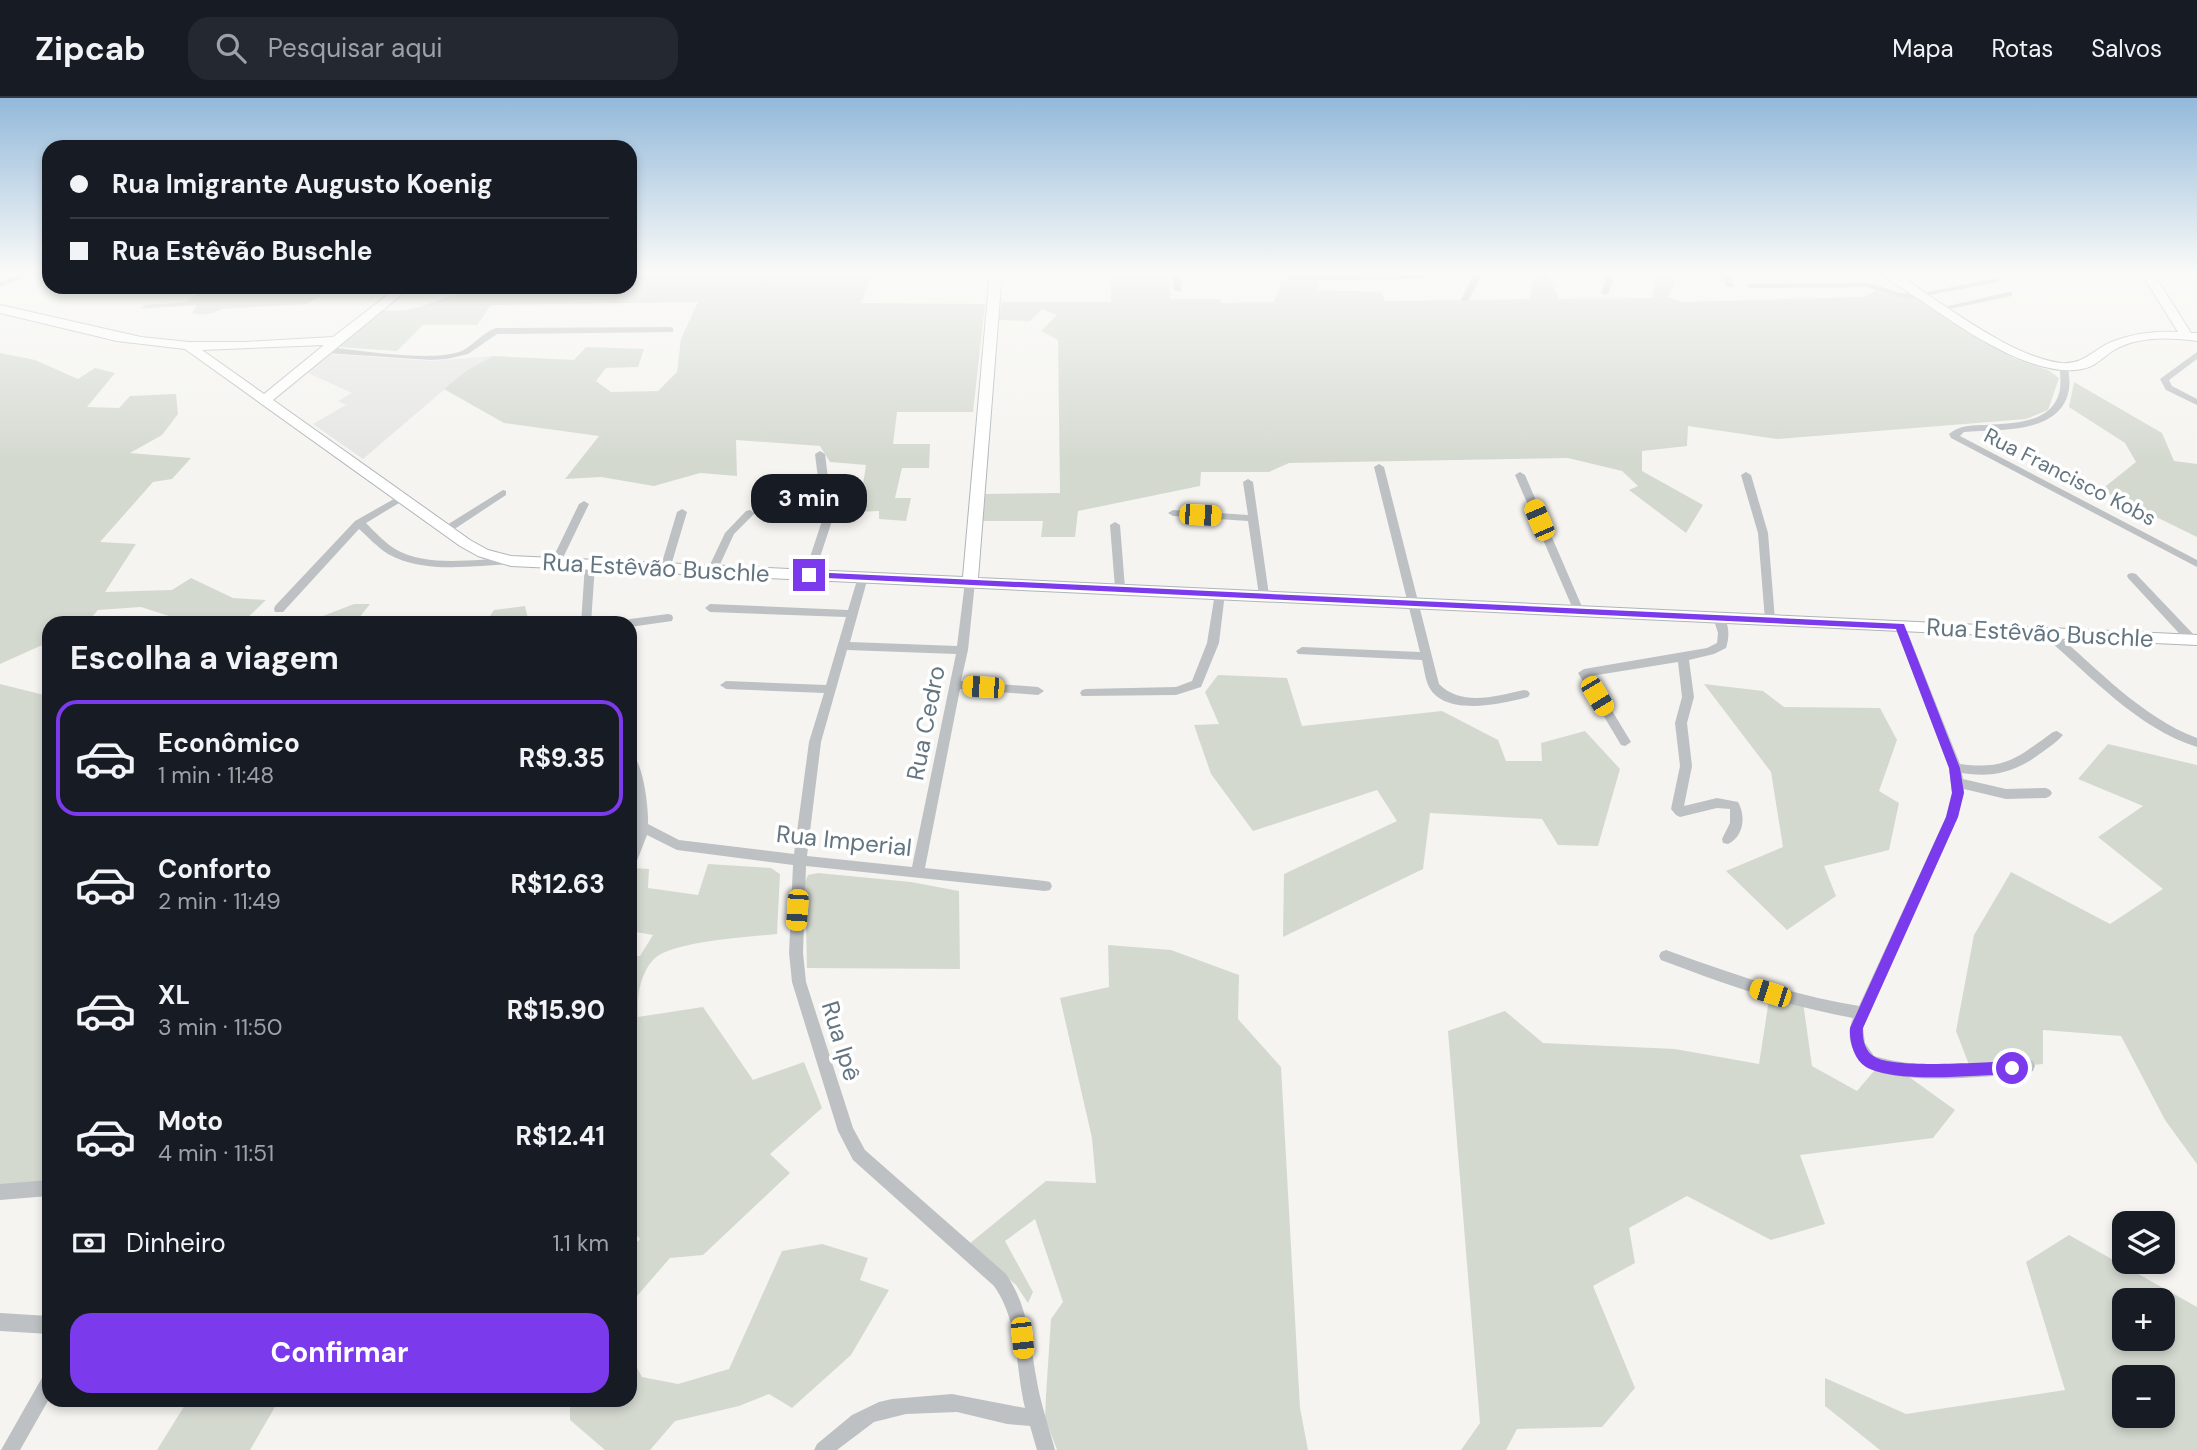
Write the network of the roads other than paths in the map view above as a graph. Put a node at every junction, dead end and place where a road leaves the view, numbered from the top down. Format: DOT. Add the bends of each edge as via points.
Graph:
graph roads {
  1 [pos="104,334"];
  2 [pos="345,334"];
  3 [pos="486,334"];
  4 [pos="991,334"];
  5 [pos="1986,334"];
  6 [pos="2192,337"];
  7 [pos="338,340"];
  8 [pos="188,346"];
  9 [pos="218,346"];
  10 [pos="326,350"];
  11 [pos="2197,355"];
  12 [pos="204,358"];
  13 [pos="2064,367"];
  14 [pos="264,401"];
  15 [pos="2197,402"];
  16 [pos="820,454"];
  17 [pos="1379,467"];
  18 [pos="1520,475"];
  19 [pos="1746,475"];
  20 [pos="1248,482"];
  21 [pos="503,493"];
  22 [pos="401,498"];
  23 [pos="584,504"];
  24 [pos="682,512"];
  25 [pos="750,513"];
  26 [pos="1173,513"];
  27 [pos="1253,517"];
  28 [pos="359,523"];
  29 [pos="1115,525"];
  30 [pos="446,530"];
  31 [pos="511,561"];
  32 [pos="555,564"];
  33 [pos="2197,564"];
  34 [pos="590,565"];
  35 [pos="665,569"];
  36 [pos="712,571"];
  37 [pos="809,575"];
  38 [pos="2132,576"];
  39 [pos="863,577"];
  40 [pos="970,582"];
  41 [pos="1120,588"];
  42 [pos="1220,593"];
  43 [pos="1264,595"];
  44 [pos="1415,602"];
  45 [pos="709,608"];
  46 [pos="279,609"];
  47 [pos="1578,610"];
  48 [pos="851,614"];
  49 [pos="586,616"];
  50 [pos="1718,617"];
  51 [pos="668,618"];
  52 [pos="1770,620"];
  53 [pos="637,622"];
  54 [pos="1900,626"];
  55 [pos="2048,633"];
  56 [pos="2195,640"];
  57 [pos="842,646"];
  58 [pos="962,650"];
  59 [pos="1302,650"];
  60 [pos="1427,656"];
  61 [pos="1683,657"];
  62 [pos="726,685"];
  63 [pos="955,685"];
  64 [pos="829,689"];
  65 [pos="1038,691"];
  66 [pos="1086,693"];
  67 [pos="1524,694"];
  68 [pos="2057,735"];
  69 [pos="1625,742"];
  70 [pos="2197,743"];
  71 [pos="1955,768"];
  72 [pos="1958,783"];
  73 [pos="637,792"];
  74 [pos="2046,793"];
  75 [pos="644,828"];
  76 [pos="1728,839"];
  77 [pos="637,849"];
  78 [pos="800,860"];
  79 [pos="918,871"];
  80 [pos="1045,886"];
  81 [pos="1666,956"];
  82 [pos="1863,1013"];
  83 [pos="2028,1066"];
  84 [pos="42,1189"];
  85 [pos="0,1192"];
  86 [pos="0,1322"];
  87 [pos="42,1325"];
  88 [pos="42,1394"];
  89 [pos="1036,1417"];
  90 [pos="10,1450"];
  91 [pos="823,1450"];
  92 [pos="1046,1450"];
  1 -- 8 [label="street"];
  2 -- 7 [label="street"];
  3 -- 10 [label="street" via="465,352 439,357"];
  4 -- 40 [label="street"];
  5 -- 13 [label="street" via="2020,355"];
  6 -- 13 [label="street" via="2167,335 2122,342 2084,365"];
  7 -- 9 [label="street"];
  7 -- 10 [label="street"];
  8 -- 9 [label="street"];
  8 -- 12 [label="street, Rua Estêvão Buschle"];
  9 -- 12 [label="street"];
  10 -- 14 [label="street"];
  11 -- 15 [label="street" via="2164,379 2169,388"];
  12 -- 14 [label="street, Rua Estêvão Buschle"];
  13 -- 33 [label="street, Rua Francisco Kobs" via="2064,399 2054,414 2037,422 1962,429 1954,434 1956,438"];
  14 -- 22 [label="street, Rua Estêvão Buschle"];
  16 -- 37 [label="street" via="828,518"];
  17 -- 44 [label="street"];
  18 -- 47 [label="street"];
  19 -- 52 [label="street" via="1763,533"];
  20 -- 27 [label="street"];
  21 -- 30 [label="street"];
  22 -- 28 [label="street"];
  22 -- 30 [label="street, Rua Estêvão Buschle"];
  23 -- 32 [label="street"];
  24 -- 35 [label="street"];
  25 -- 36 [label="street" via="730,533"];
  26 -- 27 [label="street"];
  27 -- 43 [label="street"];
  28 -- 31 [label="street" via="403,557"];
  28 -- 46 [label="street"];
  29 -- 41 [label="street"];
  30 -- 31 [label="street, Rua Estêvão Buschle" via="483,553"];
  31 -- 32 [label="street, Rua Estêvão Buschle"];
  32 -- 34 [label="street, Rua Estêvão Buschle"];
  34 -- 35 [label="street, Rua Estêvão Buschle"];
  34 -- 49 [label="street"];
  35 -- 36 [label="street, Rua Estêvão Buschle"];
  36 -- 37 [label="street, Rua Estêvão Buschle"];
  37 -- 39 [label="street, Rua Estêvão Buschle"];
  38 -- 56 [label="street"];
  39 -- 40 [label="street, Rua Estêvão Buschle"];
  39 -- 48 [label="street, Rua Ipê"];
  40 -- 41 [label="street, Rua Estêvão Buschle"];
  40 -- 58 [label="street, Rua Cedro"];
  41 -- 42 [label="street, Rua Estêvão Buschle"];
  42 -- 43 [label="street, Rua Estêvão Buschle"];
  42 -- 66 [label="street" via="1217,627 1197,684 1176,691"];
  43 -- 44 [label="street, Rua Estêvão Buschle"];
  44 -- 47 [label="street, Rua Estêvão Buschle"];
  44 -- 60 [label="street"];
  45 -- 48 [label="street"];
  47 -- 50 [label="street, Rua Estêvão Buschle"];
  48 -- 57 [label="street, Rua Ipê"];
  50 -- 52 [label="street, Rua Estêvão Buschle"];
  50 -- 61 [label="street" via="1724,633 1722,645"];
  51 -- 53 [label="street"];
  52 -- 54 [label="street, Rua Estêvão Buschle"];
  54 -- 55 [label="street, Rua Estêvão Buschle"];
  54 -- 71 [label="street"];
  55 -- 56 [label="street, Rua Estêvão Buschle"];
  55 -- 70 [label="street" via="2156,724"];
  57 -- 58 [label="street"];
  57 -- 64 [label="street, Rua Ipê"];
  58 -- 63 [label="street, Rua Cedro"];
  59 -- 60 [label="street"];
  60 -- 67 [label="street" via="1434,686 1444,695 1472,702"];
  61 -- 69 [label="street" via="1584,673"];
  61 -- 76 [label="street" via="1688,697 1681,723 1686,766 1678,811 1717,803 1734,805 1736,826"];
  62 -- 64 [label="street"];
  63 -- 65 [label="street"];
  63 -- 79 [label="street, Rua Cedro"];
  64 -- 78 [label="street, Rua Ipê" via="814,742"];
  68 -- 71 [label="street" via="2004,771"];
  71 -- 72 [label="street"];
  72 -- 74 [label="street" via="2006,794"];
  72 -- 82 [label="street" via="1952,817"];
  73 -- 75 [label="street"];
  75 -- 77 [label="street"];
  75 -- 78 [label="street, Rua Imperial" via="666,841 692,848"];
  78 -- 79 [label="street, Rua Imperial"];
  78 -- 89 [label="street, Rua Ipê" via="799,982 846,1131 870,1167 1009,1291 1020,1323"];
  79 -- 80 [label="street, Rua Imperial"];
  81 -- 82 [label="street" via="1770,993"];
  82 -- 83 [label="street" via="1856,1028 1858,1045 1869,1061 1879,1065 1914,1070"];
  84 -- 85 [label="street"];
  86 -- 87 [label="street"];
  88 -- 90 [label="street"];
  89 -- 91 [label="street" via="1006,1416 953,1403 894,1406 870,1413"];
  89 -- 92 [label="street, Rua Ipê"];
}
